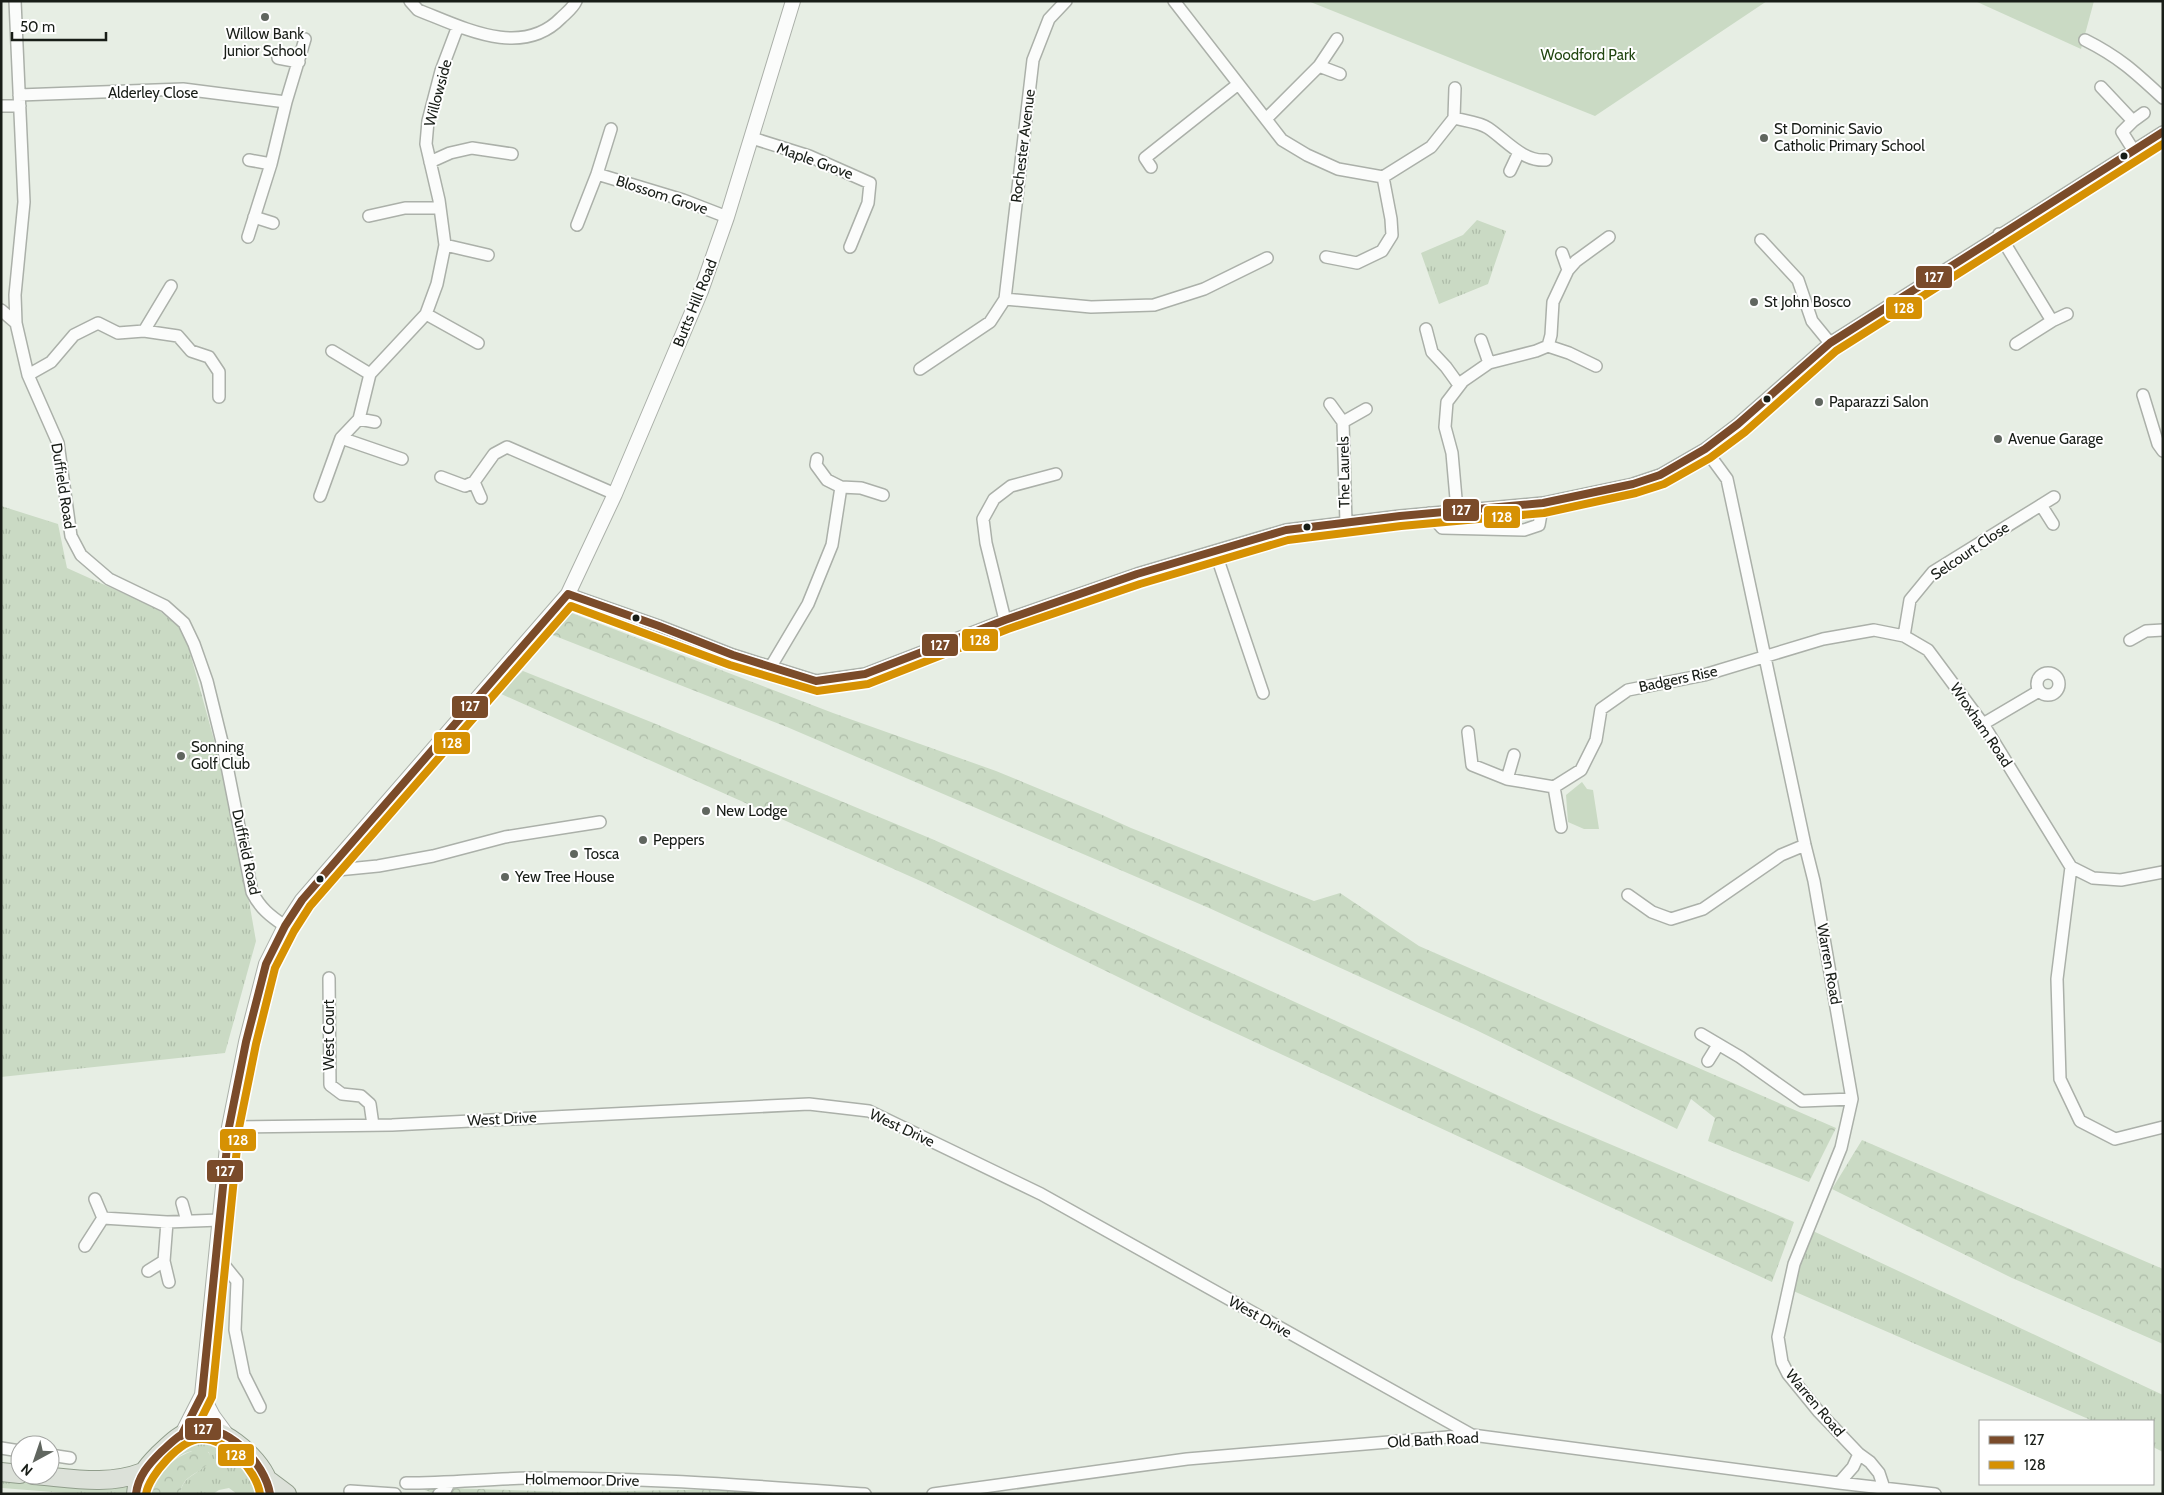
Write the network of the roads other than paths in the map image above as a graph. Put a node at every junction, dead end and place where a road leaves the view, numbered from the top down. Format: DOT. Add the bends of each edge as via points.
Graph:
graph roads {
  1 [pos="15,1"];
  2 [pos="410,1"];
  3 [pos="793,1"];
  4 [pos="1066,1"];
  5 [pos="1174,1"];
  6 [pos="574,2"];
  7 [pos="458,26"];
  8 [pos="305,39"];
  9 [pos="1337,39"];
  10 [pos="2085,40"];
  11 [pos="278,58"];
  12 [pos="299,62"];
  13 [pos="1319,66"];
  14 [pos="1340,74"];
  15 [pos="1238,85"];
  16 [pos="2101,87"];
  17 [pos="1455,88"];
  18 [pos="2163,98"];
  19 [pos="19,100"];
  20 [pos="286,102"];
  21 [pos="1,106"];
  22 [pos="2144,113"];
  23 [pos="1454,118"];
  24 [pos="1266,119"];
  25 [pos="2133,121"];
  26 [pos="611,129"];
  27 [pos="2163,132"];
  28 [pos="752,138"];
  29 [pos="2134,150"];
  30 [pos="1519,152"];
  31 [pos="512,154"];
  32 [pos="1144,158"];
  33 [pos="249,160"];
  34 [pos="1546,160"];
  35 [pos="430,162"];
  36 [pos="271,164"];
  37 [pos="1510,171"];
  38 [pos="597,174"];
  39 [pos="1383,178"];
  40 [pos="440,208"];
  41 [pos="369,216"];
  42 [pos="254,217"];
  43 [pos="727,217"];
  44 [pos="273,223"];
  45 [pos="577,226"];
  46 [pos="2000,234"];
  47 [pos="248,237"];
  48 [pos="1609,237"];
  49 [pos="1761,240"];
  50 [pos="445,245"];
  51 [pos="850,247"];
  52 [pos="1562,253"];
  53 [pos="488,255"];
  54 [pos="1326,257"];
  55 [pos="1267,258"];
  56 [pos="1568,270"];
  57 [pos="170,286"];
  58 [pos="1005,299"];
  59 [pos="1,310"];
  60 [pos="426,314"];
  61 [pos="2067,314"];
  62 [pos="2052,321"];
  63 [pos="16,323"];
  64 [pos="1426,329"];
  65 [pos="144,332"];
  66 [pos="1481,340"];
  67 [pos="478,343"];
  68 [pos="1830,343"];
  69 [pos="2016,344"];
  70 [pos="1548,346"];
  71 [pos="332,351"];
  72 [pos="1490,363"];
  73 [pos="1596,366"];
  74 [pos="920,369"];
  75 [pos="370,374"];
  76 [pos="28,375"];
  77 [pos="1459,386"];
  78 [pos="2143,395"];
  79 [pos="219,397"];
  80 [pos="1330,404"];
  81 [pos="1366,409"];
  82 [pos="359,419"];
  83 [pos="375,422"];
  84 [pos="1344,422"];
  85 [pos="341,438"];
  86 [pos="1705,449"];
  87 [pos="2163,451"];
  88 [pos="402,459"];
  89 [pos="817,459"];
  90 [pos="1056,474"];
  91 [pos="441,477"];
  92 [pos="474,482"];
  93 [pos="841,487"];
  94 [pos="615,494"];
  95 [pos="882,495"];
  96 [pos="320,496"];
  97 [pos="2054,497"];
  98 [pos="481,498"];
  99 [pos="1543,503"];
  100 [pos="2041,505"];
  101 [pos="1457,510"];
  102 [pos="1429,514"];
  103 [pos="1346,523"];
  104 [pos="2053,524"];
  105 [pos="1216,551"];
  106 [pos="568,594"];
  107 [pos="1005,620"];
  108 [pos="2163,630"];
  109 [pos="1904,636"];
  110 [pos="2130,640"];
  111 [pos="1765,656"];
  112 [pos="770,668"];
  113 [pos="2039,691"];
  114 [pos="1263,693"];
  115 [pos="1983,724"];
  116 [pos="1468,732"];
  117 [pos="1514,755"];
  118 [pos="1507,779"];
  119 [pos="1554,787"];
  120 [pos="600,822"];
  121 [pos="1562,827"];
  122 [pos="1805,846"];
  123 [pos="2071,867"];
  124 [pos="327,871"];
  125 [pos="2163,872"];
  126 [pos="1628,895"];
  127 [pos="285,926"];
  128 [pos="329,978"];
  129 [pos="1701,1034"];
  130 [pos="1718,1045"];
  131 [pos="1708,1061"];
  132 [pos="1852,1099"];
  133 [pos="373,1125"];
  134 [pos="230,1127"];
  135 [pos="2163,1127"];
  136 [pos="95,1198"];
  137 [pos="182,1204"];
  138 [pos="102,1218"];
  139 [pos="220,1220"];
  140 [pos="187,1221"];
  141 [pos="167,1222"];
  142 [pos="85,1246"];
  143 [pos="216,1255"];
  144 [pos="164,1261"];
  145 [pos="148,1271"];
  146 [pos="168,1282"];
  147 [pos="202,1395"];
  148 [pos="260,1407"];
  149 [pos="227,1435"];
  150 [pos="1472,1435"];
  151 [pos="181,1436"];
  152 [pos="1859,1454"];
  153 [pos="60,1456"];
  154 [pos="70,1458"];
  155 [pos="143,1472"];
  156 [pos="60,1477"];
  157 [pos="406,1483"];
  158 [pos="1839,1483"];
  159 [pos="449,1484"];
  160 [pos="269,1487"];
  161 [pos="350,1491"];
  162 [pos="1884,1491"];
  163 [pos="136,1494"];
  164 [pos="287,1494"];
  165 [pos="394,1494"];
  166 [pos="439,1494"];
  167 [pos="865,1494"];
  168 [pos="933,1494"];
  169 [pos="1933,1494"];
  1 -- 19 [label="street, Duffield Road"];
  2 -- 7 [label="street" via="418,10"];
  3 -- 28 [label="street, Butts Hill Road"];
  4 -- 58 [label="street, Rochester Avenue" via="1049,19 1033,60"];
  5 -- 15 [label="street"];
  6 -- 7 [label="street" via="557,23 534,36 495,38"];
  7 -- 35 [label="street, Willowside" via="428,121 426,144"];
  8 -- 12 [label="street"];
  9 -- 13 [label="street"];
  10 -- 18 [label="street" via="2112,53"];
  11 -- 12 [label="street"];
  12 -- 20 [label="street"];
  13 -- 14 [label="street"];
  13 -- 24 [label="street"];
  15 -- 24 [label="street"];
  15 -- 32 [label="street"];
  16 -- 25 [label="street"];
  17 -- 23 [label="street"];
  19 -- 20 [label="street, Alderley Close" via="183,90"];
  19 -- 21 [label="street, Alderley Close"];
  19 -- 63 [label="street, Duffield Road" via="24,202 15,295"];
  20 -- 36 [label="street"];
  22 -- 25 [label="street"];
  23 -- 30 [label="street" via="1486,127"];
  23 -- 39 [label="street" via="1431,147"];
  24 -- 39 [label="street" via="1282,140 1306,155 1338,168"];
  25 -- 29 [label="street" via="2122,132"];
  26 -- 38 [label="street, Blossom Grove"];
  27 -- 29 [label="street"];
  28 -- 43 [label="street, Butts Hill Road"];
  28 -- 51 [label="street, Maple Grove" via="809,156 870,183 868,203"];
  29 -- 46 [label="street"];
  30 -- 34 [label="street" via="1539,161"];
  30 -- 37 [label="street"];
  31 -- 35 [label="street" via="472,148"];
  33 -- 36 [label="street"];
  35 -- 40 [label="street, Willowside"];
  36 -- 42 [label="street"];
  38 -- 43 [label="street, Blossom Grove" via="684,200"];
  38 -- 45 [label="street, Blossom Grove"];
  39 -- 54 [label="street" via="1392,235 1382,251 1357,263"];
  40 -- 41 [label="street" via="405,208"];
  40 -- 50 [label="street, Willowside"];
  42 -- 44 [label="street"];
  42 -- 47 [label="street"];
  43 -- 94 [label="street, Butts Hill Road" via="701,291"];
  46 -- 62 [label="street"];
  46 -- 68 [label="street"];
  48 -- 56 [label="street"];
  49 -- 68 [label="street" via="1798,280 1812,321"];
  50 -- 53 [label="street"];
  50 -- 60 [label="street, Willowside" via="437,284"];
  52 -- 56 [label="street"];
  55 -- 58 [label="street" via="1204,289 1154,305 1091,307"];
  56 -- 70 [label="street" via="1553,302"];
  57 -- 65 [label="street"];
  58 -- 74 [label="street, Rochester Avenue" via="990,322 939,349"];
  59 -- 63 [label="street"];
  60 -- 67 [label="street"];
  60 -- 75 [label="street, Willowside"];
  61 -- 62 [label="street"];
  62 -- 69 [label="street"];
  63 -- 76 [label="street, Duffield Road"];
  64 -- 77 [label="street" via="1432,352"];
  65 -- 76 [label="street" via="118,333 98,322 74,334 51,362"];
  65 -- 79 [label="street" via="178,336 191,351 209,357 219,372"];
  66 -- 72 [label="street"];
  68 -- 86 [label="street"];
  70 -- 72 [label="street"];
  70 -- 73 [label="street"];
  71 -- 75 [label="street"];
  72 -- 77 [label="street"];
  75 -- 82 [label="street, Willowside"];
  76 -- 127 [label="street, Duffield Road" via="58,444 71,536 81,555 109,579 165,606 184,623 194,644 224,746 252,892 258,905"];
  77 -- 101 [label="street" via="1448,402 1445,427 1452,453"];
  78 -- 87 [label="street"];
  80 -- 84 [label="street, The Laurels"];
  81 -- 84 [label="street, The Laurels"];
  82 -- 83 [label="street"];
  82 -- 85 [label="street, Willowside"];
  84 -- 103 [label="street, The Laurels"];
  85 -- 88 [label="street"];
  85 -- 96 [label="street, Willowside"];
  86 -- 99 [label="street" via="1660,474 1633,484"];
  86 -- 111 [label="street, Warren Road" via="1728,479"];
  89 -- 93 [label="street" via="816,465 827,480"];
  90 -- 107 [label="street" via="1035,486 1011,486 994,499 983,519"];
  91 -- 92 [label="street" via="465,486"];
  92 -- 94 [label="street" via="494,454 507,447"];
  92 -- 98 [label="street"];
  93 -- 95 [label="street" via="861,488"];
  93 -- 112 [label="street" via="832,545 808,604"];
  94 -- 106 [label="street, Butts Hill Road"];
  97 -- 100 [label="street, Selcourt Close"];
  99 -- 101 [label="street"];
  99 -- 102 [label="street" via="1539,525 1524,530 1442,528"];
  100 -- 104 [label="street"];
  100 -- 109 [label="street, Selcourt Close" via="1933,572 1910,600"];
  101 -- 102 [label="street"];
  102 -- 103 [label="street"];
  103 -- 105 [label="street" via="1286,530"];
  105 -- 107 [label="street"];
  105 -- 114 [label="street"];
  106 -- 112 [label="street"];
  106 -- 124 [label="street, Butts Hill Road"];
  107 -- 112 [label="street" via="865,674 816,681"];
  108 -- 110 [label="street" via="2146,631"];
  109 -- 111 [label="street, Wroxham Road" via="1874,630 1823,639"];
  109 -- 115 [label="street, Wroxham Road" via="1928,650"];
  111 -- 119 [label="street, Badgers Rise" via="1704,675 1628,690 1601,709 1596,740 1581,770"];
  111 -- 122 [label="street, Warren Road"];
  113 -- 115 [label="street"];
  115 -- 123 [label="street, Wroxham Road"];
  116 -- 118 [label="street" via="1472,765"];
  117 -- 118 [label="street"];
  118 -- 119 [label="street"];
  119 -- 121 [label="street"];
  120 -- 124 [label="street" via="505,837 378,866"];
  122 -- 126 [label="street" via="1781,855 1703,909 1670,919 1652,912"];
  122 -- 132 [label="street, Warren Road"];
  123 -- 125 [label="street" via="2093,878 2121,880"];
  123 -- 135 [label="street" via="2057,979 2060,1080 2080,1120 2116,1139"];
  124 -- 127 [label="street, Butts Hill Road"];
  127 -- 134 [label="street, Butts Hill Road" via="266,964 246,1042"];
  128 -- 133 [label="street, West Court" via="330,1085 342,1094 361,1096 370,1104"];
  129 -- 130 [label="street"];
  130 -- 131 [label="street"];
  130 -- 132 [label="street" via="1802,1101"];
  132 -- 152 [label="street, Warren Road" via="1841,1148 1794,1264 1778,1337 1782,1362 1788,1374"];
  133 -- 134 [label="street, West Drive"];
  133 -- 150 [label="street, West Drive" via="770,1105 808,1104 869,1111 1042,1194"];
  134 -- 139 [label="street, Butts Hill Road"];
  136 -- 138 [label="street"];
  137 -- 140 [label="street"];
  138 -- 141 [label="street"];
  138 -- 142 [label="street"];
  139 -- 140 [label="street"];
  139 -- 143 [label="street, Butts Hill Road"];
  140 -- 141 [label="street"];
  141 -- 144 [label="street"];
  143 -- 147 [label="street, Butts Hill Road"];
  143 -- 148 [label="street" via="237,1281 235,1330 244,1375"];
  144 -- 145 [label="street"];
  144 -- 146 [label="street"];
  147 -- 149 [label="street" via="212,1416"];
  147 -- 151 [label="street"];
  149 -- 151 [label="main road" via="198,1428"];
  149 -- 160 [label="main road" via="256,1464"];
  150 -- 158 [label="street, Old Bath Road"];
  150 -- 168 [label="street, Old Bath Road" via="1187,1459"];
  151 -- 155 [label="main road"];
  152 -- 158 [label="street"];
  152 -- 162 [label="street, Warren Road" via="1878,1473"];
  153 -- 154 [label="street"];
  155 -- 156 [label="main road" via="104,1481"];
  155 -- 163 [label="main road"];
  157 -- 159 [label="street, Holmemoor Drive"];
  158 -- 162 [label="street, Old Bath Road"];
  159 -- 166 [label="street"];
  159 -- 167 [label="street, Holmemoor Drive" via="527,1478 674,1481"];
  160 -- 164 [label="main road"];
  161 -- 165 [label="street"];
  162 -- 169 [label="street, Old Bath Road"];
}
